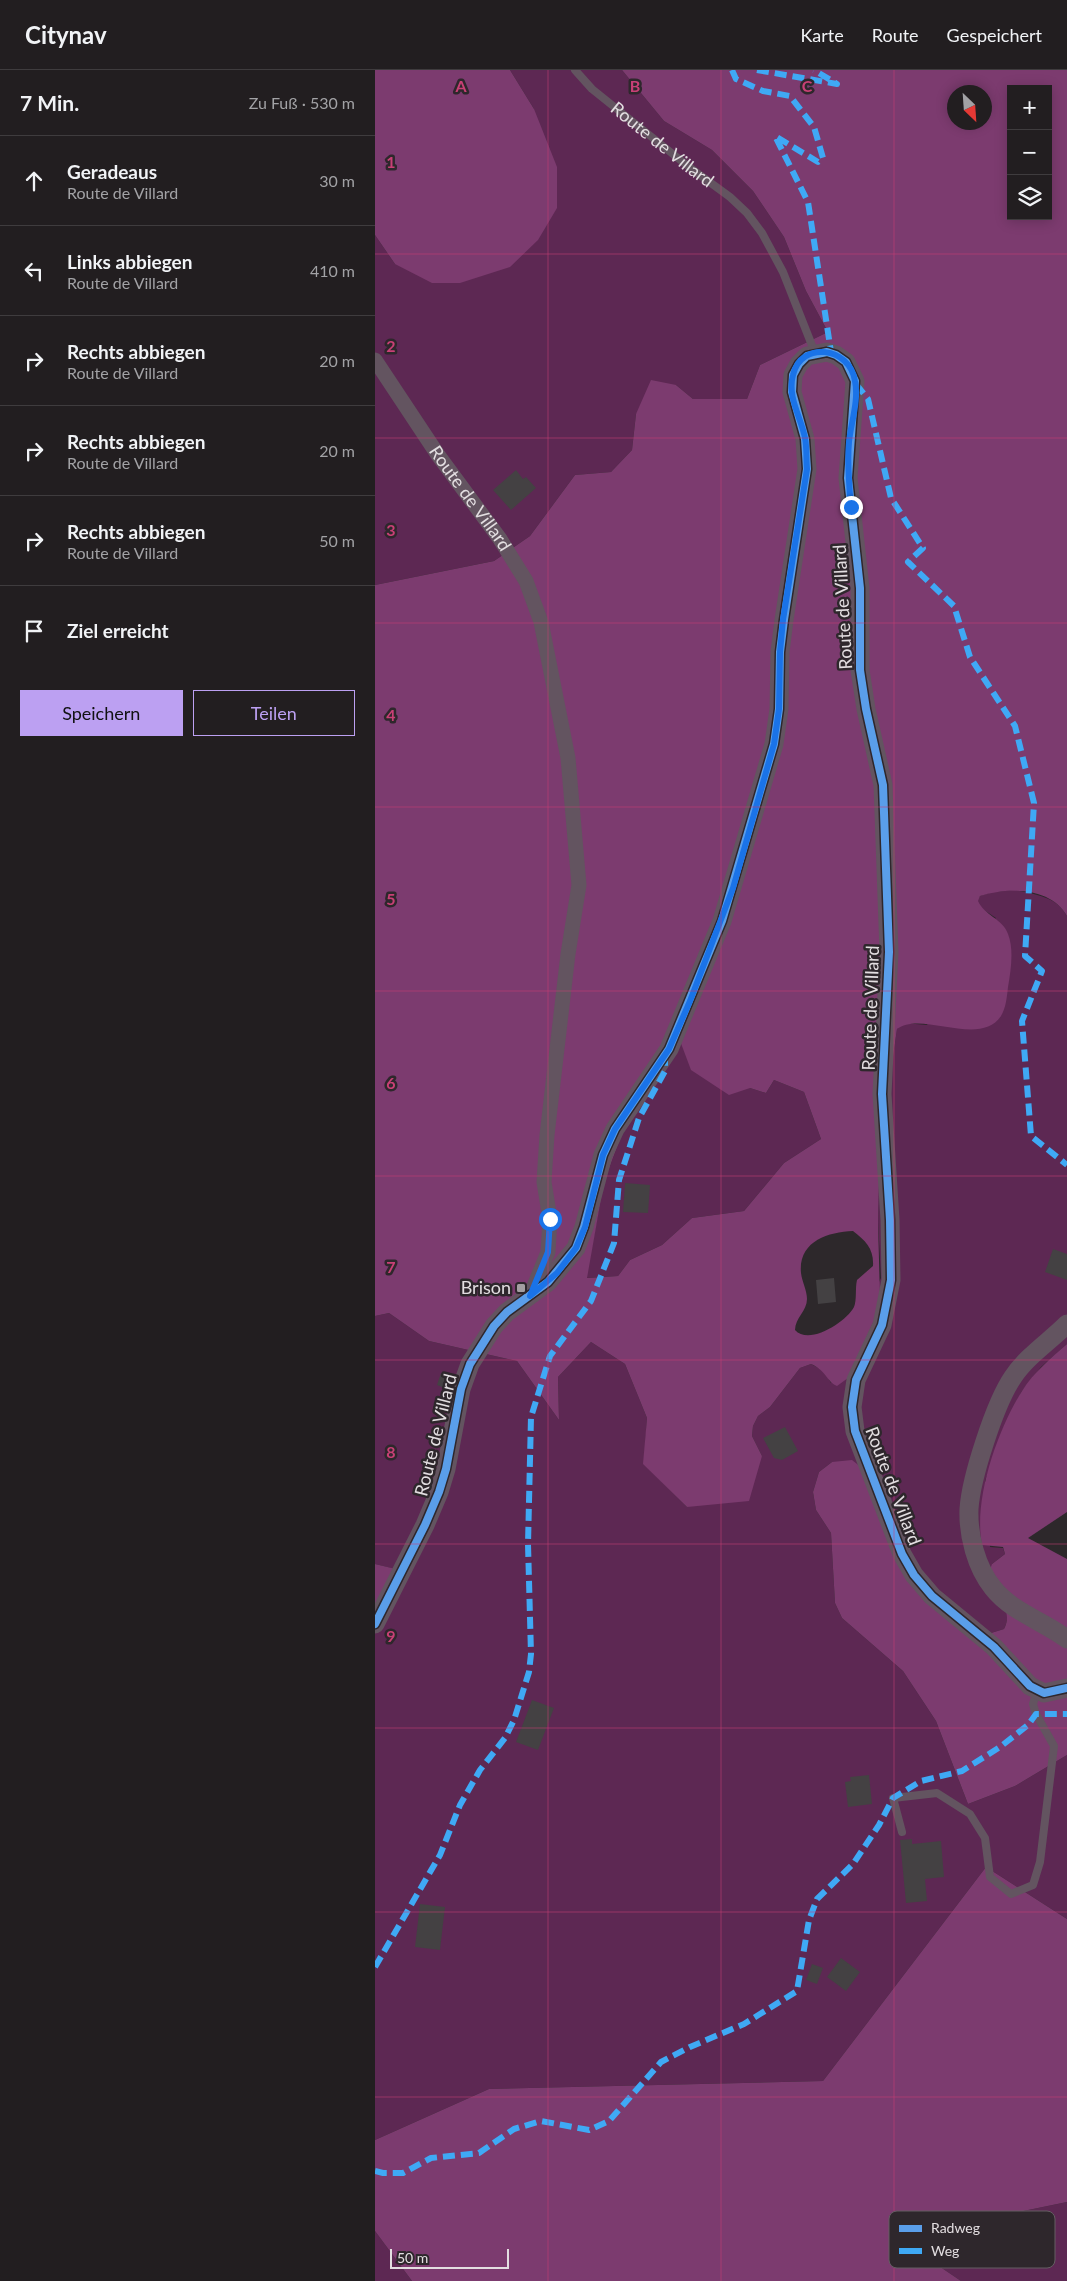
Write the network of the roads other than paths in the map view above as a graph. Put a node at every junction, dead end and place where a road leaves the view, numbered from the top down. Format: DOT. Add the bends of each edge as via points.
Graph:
graph roads {
  1 [pos="575,70"];
  2 [pos="815,353"];
  3 [pos="375,360"];
  4 [pos="530,1296"];
  5 [pos="1067,1324"];
  6 [pos="375,1624"];
  7 [pos="1067,1639"];
  8 [pos="1067,1688"];
  9 [pos="1037,1691"];
  10 [pos="902,1832"];
  1 -- 2 [label="lane, Route de Villard" via="592,89 747,213 783,272"];
  2 -- 4 [label="street, Route de Villard" via="799,364 792,382 793,400 805,439 807,469 781,644 778,721 733,888 676,1035 658,1069 615,1129 603,1155 585,1227 576,1248 557,1273"];
  2 -- 9 [label="street, Route de Villard" via="827,352 840,357 850,367 855,381 848,478 860,588 860,670 881,768 885,808 889,952 882,1094 891,1280 882,1325 856,1380 853,1421 908,1566 932,1596 994,1647"];
  3 -- 4 [label="street, Route de Villard" via="526,581 541,622 568,758 579,884 547,1135 544,1182 550,1219 548,1252"];
  4 -- 6 [label="street, Route de Villard" via="494,1326 469,1364 439,1492"];
  5 -- 7 [label="street" via="1021,1367 1005,1391 981,1458 969,1515 974,1550 993,1588 1015,1608"];
  8 -- 9 [label="street" via="1049,1693"];
  9 -- 10 [label="lane" via="1033,1704 1053,1746 1040,1862 1033,1885 1011,1894 990,1877 985,1838 970,1814 937,1794 893,1798"];
}
